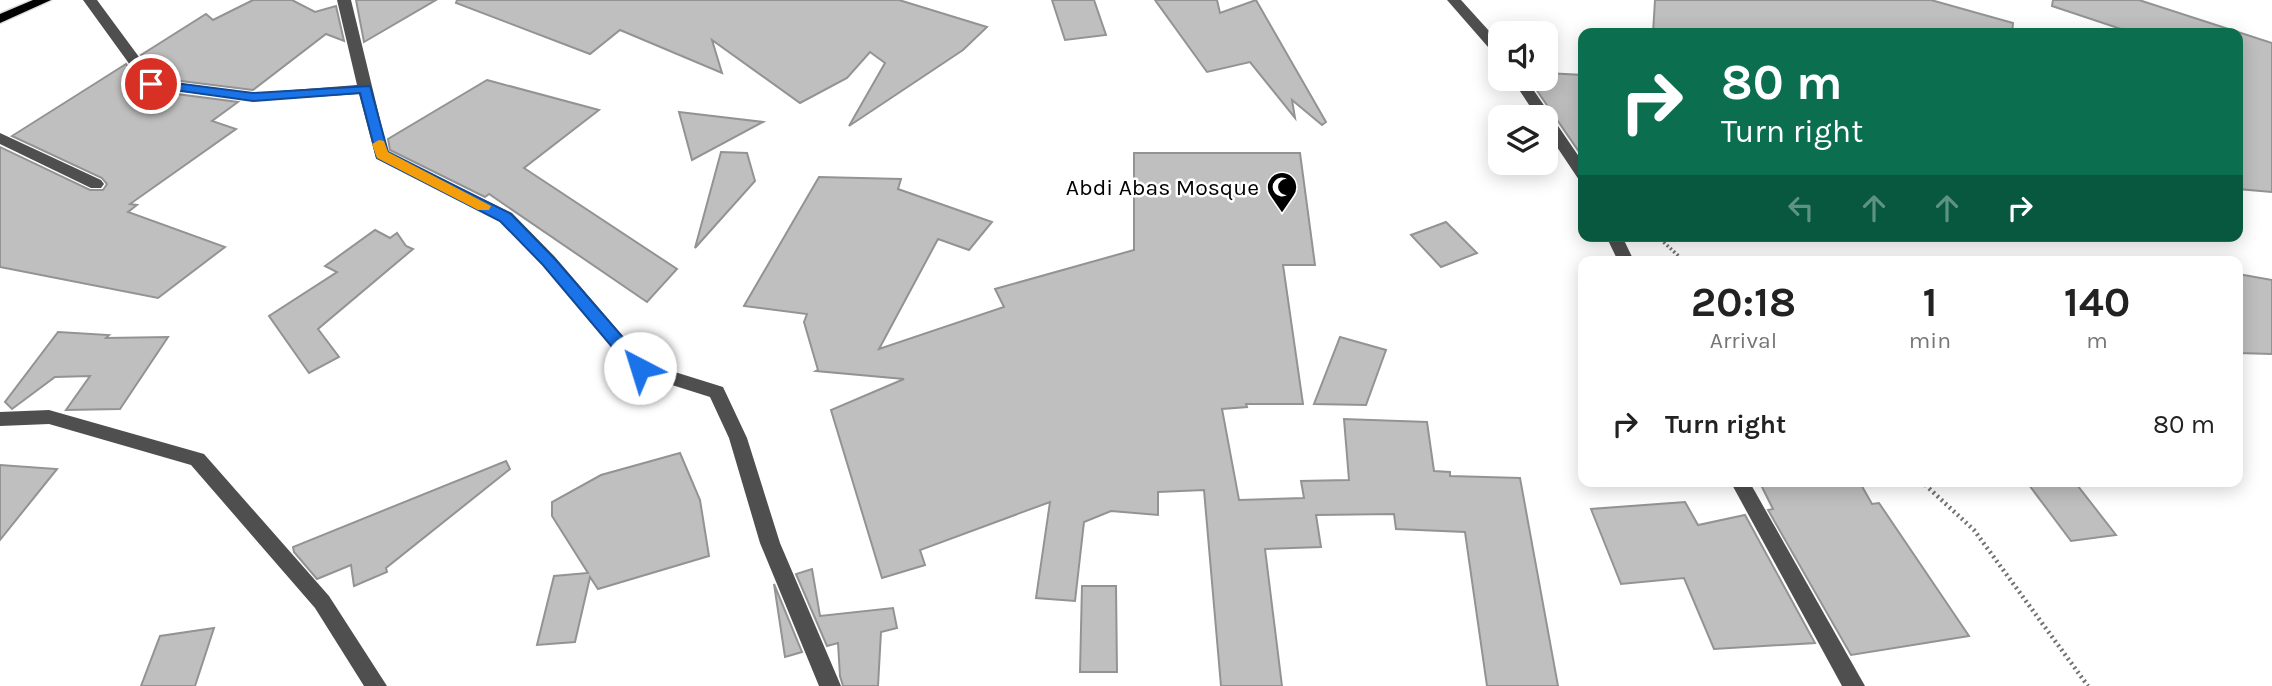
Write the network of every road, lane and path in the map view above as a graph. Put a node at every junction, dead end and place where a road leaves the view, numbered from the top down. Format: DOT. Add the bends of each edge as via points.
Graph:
graph roads {
  1 [pos="44,0"];
  2 [pos="90,0"];
  3 [pos="344,0"];
  4 [pos="1454,0"];
  5 [pos="0,19"];
  6 [pos="1488,38"];
  7 [pos="366,89"];
  8 [pos="1527,91"];
  9 [pos="0,138"];
  10 [pos="1578,167"];
  11 [pos="96,184"];
  12 [pos="1663,242"];
  13 [pos="1679,256"];
  14 [pos="0,419"];
  15 [pos="1742,487"];
  16 [pos="1927,487"];
  17 [pos="376,686"];
  18 [pos="830,686"];
  19 [pos="1854,686"];
  20 [pos="2088,686"];
  1 -- 5 [label="main road"];
  2 -- 7 [label="street" via="151,84 253,97"];
  3 -- 7 [label="street"];
  4 -- 6 [label="street"];
  7 -- 18 [label="street" via="382,155 506,217 640,368 717,391 738,438 770,543"];
  8 -- 10 [label="street"];
  9 -- 11 [label="street"];
  12 -- 13 [label="path"];
  14 -- 17 [label="street" via="49,417 197,459 322,602"];
  15 -- 19 [label="street"];
  16 -- 20 [label="path" via="1974,530"];
}
